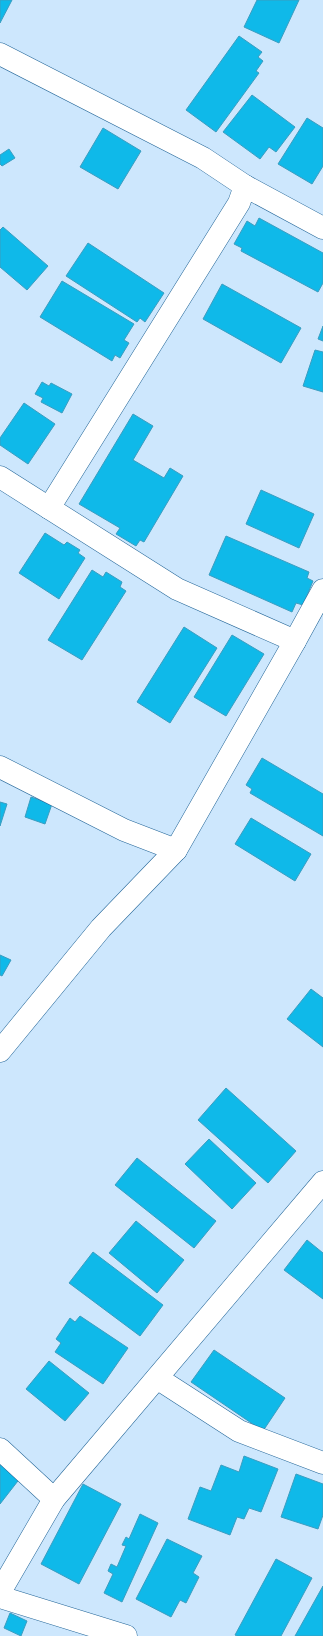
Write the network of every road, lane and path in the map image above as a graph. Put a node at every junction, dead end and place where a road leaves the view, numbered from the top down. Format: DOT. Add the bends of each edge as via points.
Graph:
graph roads {
  1 [pos="0,54"];
  2 [pos="245,186"];
  3 [pos="323,228"];
  4 [pos="0,477"];
  5 [pos="49,508"];
  6 [pos="323,590"];
  7 [pos="295,641"];
  8 [pos="0,767"];
  9 [pos="176,850"];
  10 [pos="0,1051"];
  11 [pos="323,1182"];
  12 [pos="157,1378"];
  13 [pos="0,1449"];
  14 [pos="323,1463"];
  15 [pos="54,1499"];
  16 [pos="0,1592"];
  17 [pos="0,1597"];
  18 [pos="126,1636"];
  1 -- 2 [label="street" via="203,158"];
  2 -- 3 [label="street"];
  2 -- 5 [label="street" via="238,203"];
  4 -- 5 [label="street"];
  5 -- 7 [label="street" via="177,589"];
  6 -- 7 [label="street"];
  7 -- 9 [label="street"];
  8 -- 9 [label="street" via="124,830"];
  9 -- 10 [label="street" via="101,928"];
  11 -- 12 [label="street"];
  12 -- 14 [label="street" via="239,1430"];
  12 -- 15 [label="street"];
  13 -- 15 [label="street"];
  15 -- 16 [label="street"];
  17 -- 18 [label="street"];
}
